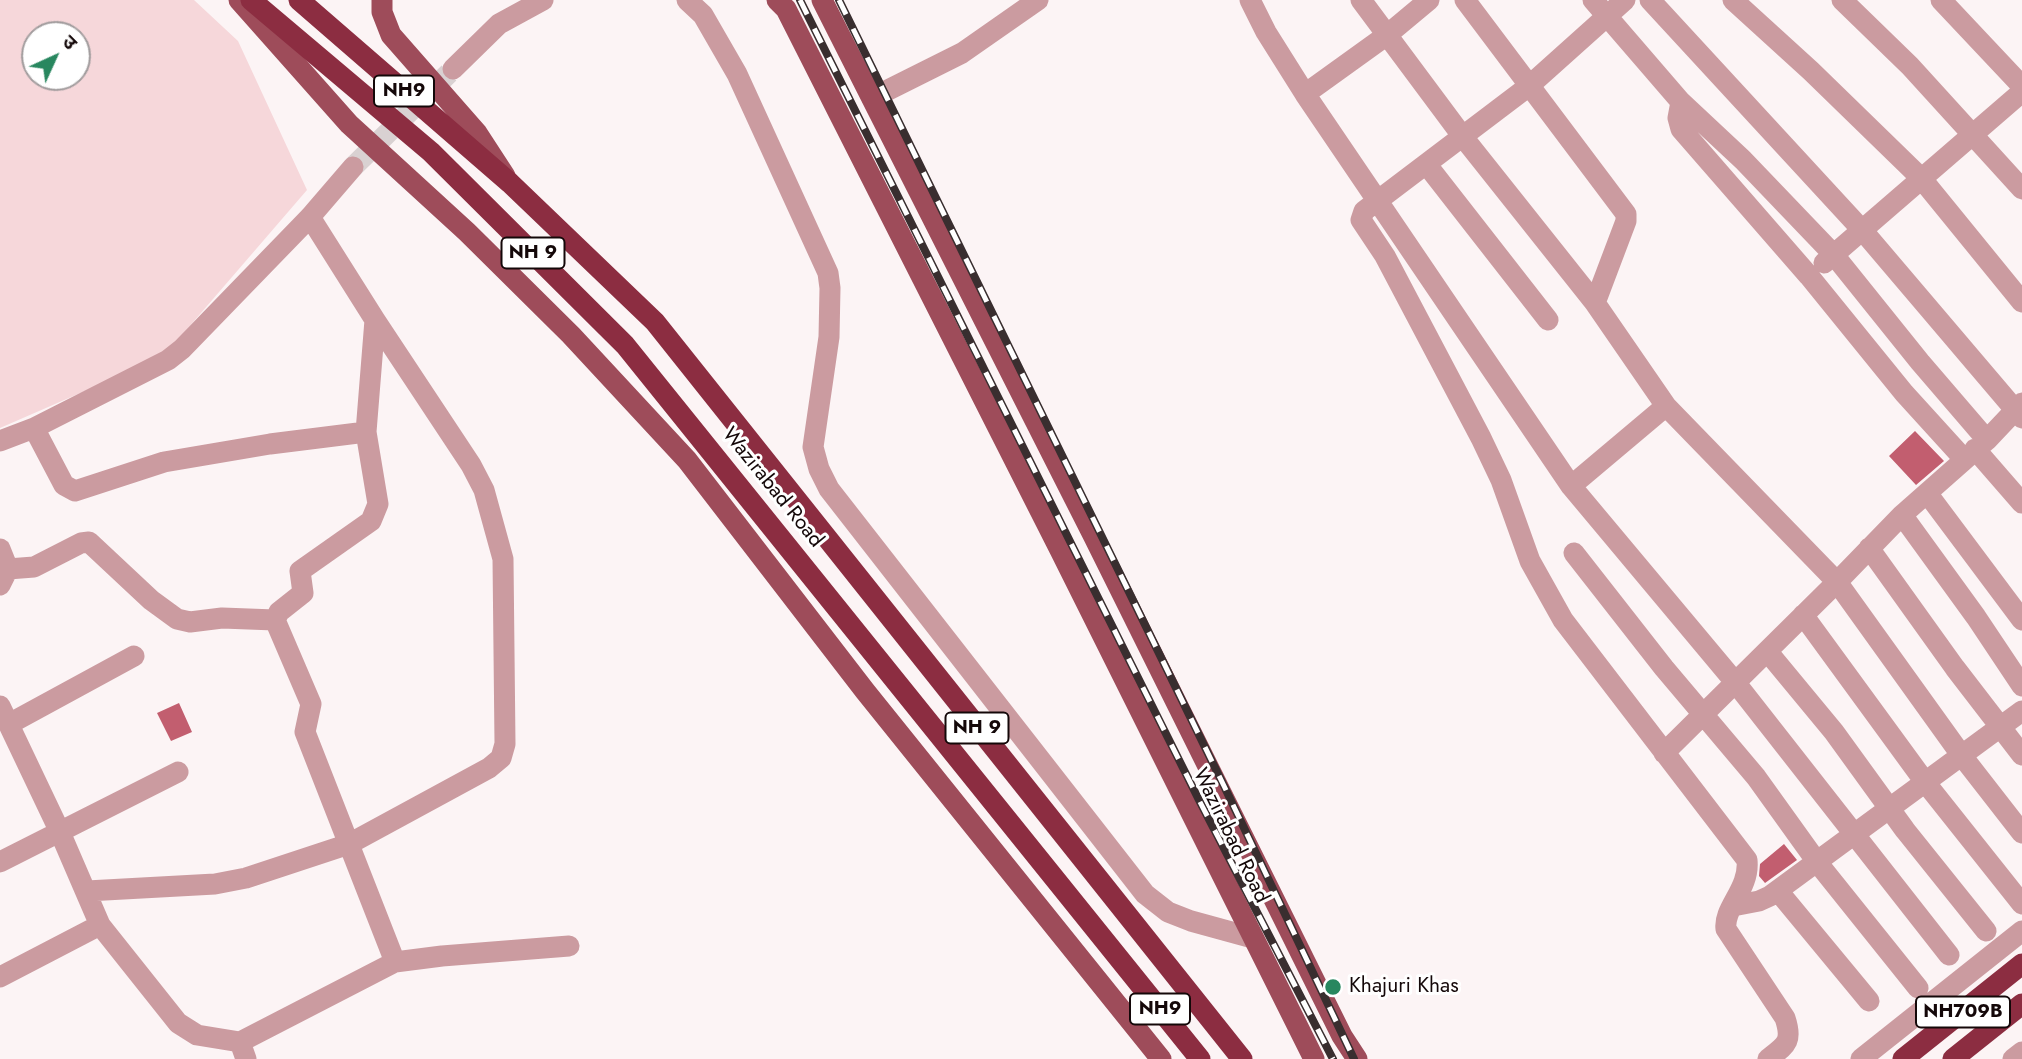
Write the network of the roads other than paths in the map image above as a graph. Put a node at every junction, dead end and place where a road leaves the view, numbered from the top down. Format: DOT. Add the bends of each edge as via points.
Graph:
graph roads {
  1 [pos="239,0"];
  2 [pos="251,0"];
  3 [pos="299,0"];
  4 [pos="382,0"];
  5 [pos="544,0"];
  6 [pos="687,0"];
  7 [pos="777,0"];
  8 [pos="822,0"];
  9 [pos="1038,0"];
  10 [pos="1250,0"];
  11 [pos="1361,0"];
  12 [pos="1429,0"];
  13 [pos="1465,0"];
  14 [pos="1593,0"];
  15 [pos="1625,0"];
  16 [pos="1650,0"];
  17 [pos="1733,0"];
  18 [pos="1842,0"];
  19 [pos="1941,0"];
  20 [pos="1606,17"];
  21 [pos="1387,36"];
  22 [pos="453,69"];
  23 [pos="1529,86"];
  24 [pos="2022,86"];
  25 [pos="2022,92"];
  26 [pos="1305,94"];
  27 [pos="872,98"];
  28 [pos="1681,102"];
  29 [pos="1974,134"];
  30 [pos="1463,137"];
  31 [pos="1427,165"];
  32 [pos="353,167"];
  33 [pos="1921,178"];
  34 [pos="510,183"];
  35 [pos="2022,189"];
  36 [pos="1379,202"];
  37 [pos="310,217"];
  38 [pos="1863,232"];
  39 [pos="1834,255"];
  40 [pos="1809,276"];
  41 [pos="2022,302"];
  42 [pos="1595,303"];
  43 [pos="375,320"];
  44 [pos="1548,320"];
  45 [pos="1667,406"];
  46 [pos="2020,410"];
  47 [pos="34,428"];
  48 [pos="366,432"];
  49 [pos="0,441"];
  50 [pos="1975,449"];
  51 [pos="1571,486"];
  52 [pos="1927,493"];
  53 [pos="2022,503"];
  54 [pos="1902,515"];
  55 [pos="1870,548"];
  56 [pos="1574,553"];
  57 [pos="3,568"];
  58 [pos="1837,582"];
  59 [pos="1803,615"];
  60 [pos="275,620"];
  61 [pos="2022,620"];
  62 [pos="1767,651"];
  63 [pos="134,656"];
  64 [pos="1735,682"];
  65 [pos="2022,687"];
  66 [pos="2022,711"];
  67 [pos="1703,716"];
  68 [pos="5,726"];
  69 [pos="2000,727"];
  70 [pos="1664,753"];
  71 [pos="1962,755"];
  72 [pos="2022,755"];
  73 [pos="178,772"];
  74 [pos="1925,782"];
  75 [pos="1889,808"];
  76 [pos="59,830"];
  77 [pos="2022,833"];
  78 [pos="1854,835"];
  79 [pos="349,844"];
  80 [pos="0,862"];
  81 [pos="1817,862"];
  82 [pos="87,891"];
  83 [pos="1778,891"];
  84 [pos="2022,904"];
  85 [pos="1733,906"];
  86 [pos="100,925"];
  87 [pos="1986,931"];
  88 [pos="2022,931"];
  89 [pos="1253,938"];
  90 [pos="569,946"];
  91 [pos="1948,956"];
  92 [pos="1121,960"];
  93 [pos="395,962"];
  94 [pos="2022,964"];
  95 [pos="0,976"];
  96 [pos="1918,988"];
  97 [pos="1869,1001"];
  98 [pos="2022,1004"];
  99 [pos="243,1050"];
  100 [pos="2022,1052"];
  101 [pos="1161,1059"];
  102 [pos="1200,1059"];
  103 [pos="1241,1059"];
  104 [pos="1314,1059"];
  105 [pos="1357,1059"];
  106 [pos="1768,1059"];
  107 [pos="1861,1059"];
  108 [pos="1903,1059"];
  109 [pos="1953,1059"];
  110 [pos="2013,1059"];
  1 -- 101 [label="main road" via="348,124 524,288 687,460 865,691"];
  2 -- 92 [label="highway, Wazirabad Road / NH 9" via="431,152 625,345"];
  3 -- 34 [label="highway, NH9"];
  4 -- 34 [label="main road" via="391,35 477,133"];
  5 -- 22 [label="street" via="499,24"];
  6 -- 89 [label="street" via="703,15 737,74 828,274 830,337 813,447 829,489 1145,894 1168,912"];
  7 -- 89 [label="main road, Wazirabad Road" via="786,9"];
  8 -- 27 [label="main road, Wazirabad Road"];
  9 -- 27 [label="street" via="962,53"];
  10 -- 26 [label="street"];
  11 -- 21 [label="street"];
  12 -- 21 [label="street"];
  13 -- 23 [label="street"];
  14 -- 20 [label="street"];
  15 -- 20 [label="street"];
  16 -- 38 [label="street"];
  17 -- 33 [label="street"];
  18 -- 29 [label="street"];
  19 -- 24 [label="street"];
  20 -- 23 [label="street"];
  20 -- 28 [label="street"];
  21 -- 26 [label="street"];
  21 -- 30 [label="street"];
  23 -- 30 [label="street"];
  23 -- 42 [label="street" via="1626,214"];
  25 -- 29 [label="street"];
  26 -- 36 [label="street"];
  27 -- 105 [label="main road, Wazirabad Road"];
  28 -- 39 [label="street"];
  28 -- 40 [label="street" via="1681,129"];
  29 -- 33 [label="street"];
  29 -- 35 [label="street"];
  30 -- 31 [label="street"];
  30 -- 42 [label="street"];
  31 -- 36 [label="street"];
  31 -- 44 [label="street"];
  32 -- 37 [label="street"];
  33 -- 38 [label="street"];
  33 -- 41 [label="street"];
  34 -- 103 [label="highway, Wazirabad Road / NH 9" via="654,322"];
  36 -- 51 [label="street"];
  36 -- 70 [label="street" via="1362,213 1361,220 1385,256 1487,450 1530,561 1563,620"];
  37 -- 43 [label="street"];
  37 -- 47 [label="street" via="168,360"];
  38 -- 39 [label="street"];
  38 -- 46 [label="street"];
  39 -- 40 [label="street"];
  39 -- 50 [label="street" via="1920,362"];
  40 -- 50 [label="street" via="1904,393"];
  42 -- 45 [label="street"];
  43 -- 48 [label="street"];
  43 -- 79 [label="street" via="471,465 493,517 503,559 505,744 501,758 489,768"];
  45 -- 51 [label="street"];
  45 -- 58 [label="street"];
  46 -- 50 [label="street"];
  47 -- 48 [label="street" via="64,485 75,491 164,462"];
  47 -- 49 [label="street"];
  48 -- 60 [label="street" via="376,512 371,521 300,571 303,593"];
  50 -- 52 [label="street"];
  50 -- 53 [label="street"];
  51 -- 64 [label="street"];
  52 -- 54 [label="street"];
  52 -- 61 [label="street"];
  54 -- 55 [label="street"];
  54 -- 65 [label="street"];
  55 -- 58 [label="street"];
  55 -- 69 [label="street"];
  56 -- 67 [label="street"];
  57 -- 60 [label="street" via="34,567 89,542 177,619"];
  58 -- 59 [label="street"];
  58 -- 71 [label="street"];
  59 -- 62 [label="street"];
  59 -- 74 [label="street"];
  60 -- 79 [label="street" via="310,704 305,732"];
  62 -- 64 [label="street"];
  62 -- 75 [label="street" via="1828,723"];
  63 -- 68 [label="street"];
  64 -- 67 [label="street"];
  64 -- 78 [label="street"];
  66 -- 69 [label="street"];
  67 -- 70 [label="street"];
  67 -- 81 [label="street" via="1756,777"];
  68 -- 76 [label="street"];
  69 -- 71 [label="street"];
  69 -- 72 [label="street"];
  70 -- 85 [label="street" via="1747,860 1745,883"];
  71 -- 74 [label="street"];
  71 -- 77 [label="street"];
  73 -- 76 [label="street"];
  74 -- 75 [label="street"];
  74 -- 84 [label="street"];
  75 -- 78 [label="street"];
  75 -- 87 [label="street"];
  76 -- 80 [label="street"];
  76 -- 82 [label="street"];
  78 -- 81 [label="street"];
  78 -- 91 [label="street"];
  79 -- 82 [label="street" via="230,882"];
  79 -- 93 [label="street"];
  81 -- 83 [label="street"];
  81 -- 96 [label="street"];
  82 -- 86 [label="street"];
  83 -- 85 [label="street"];
  83 -- 97 [label="street"];
  85 -- 106 [label="street" via="1725,921 1727,929 1789,1030 1785,1046"];
  86 -- 95 [label="street"];
  86 -- 99 [label="street" via="178,1023"];
  88 -- 107 [label="street"];
  89 -- 104 [label="main road, Wazirabad Road"];
  90 -- 93 [label="street"];
  92 -- 102 [label="highway, Wazirabad Road / NH9"];
  93 -- 99 [label="street"];
  94 -- 108 [label="highway, NH709B"];
  98 -- 109 [label="highway, NH709B"];
  100 -- 110 [label="street"];
}
